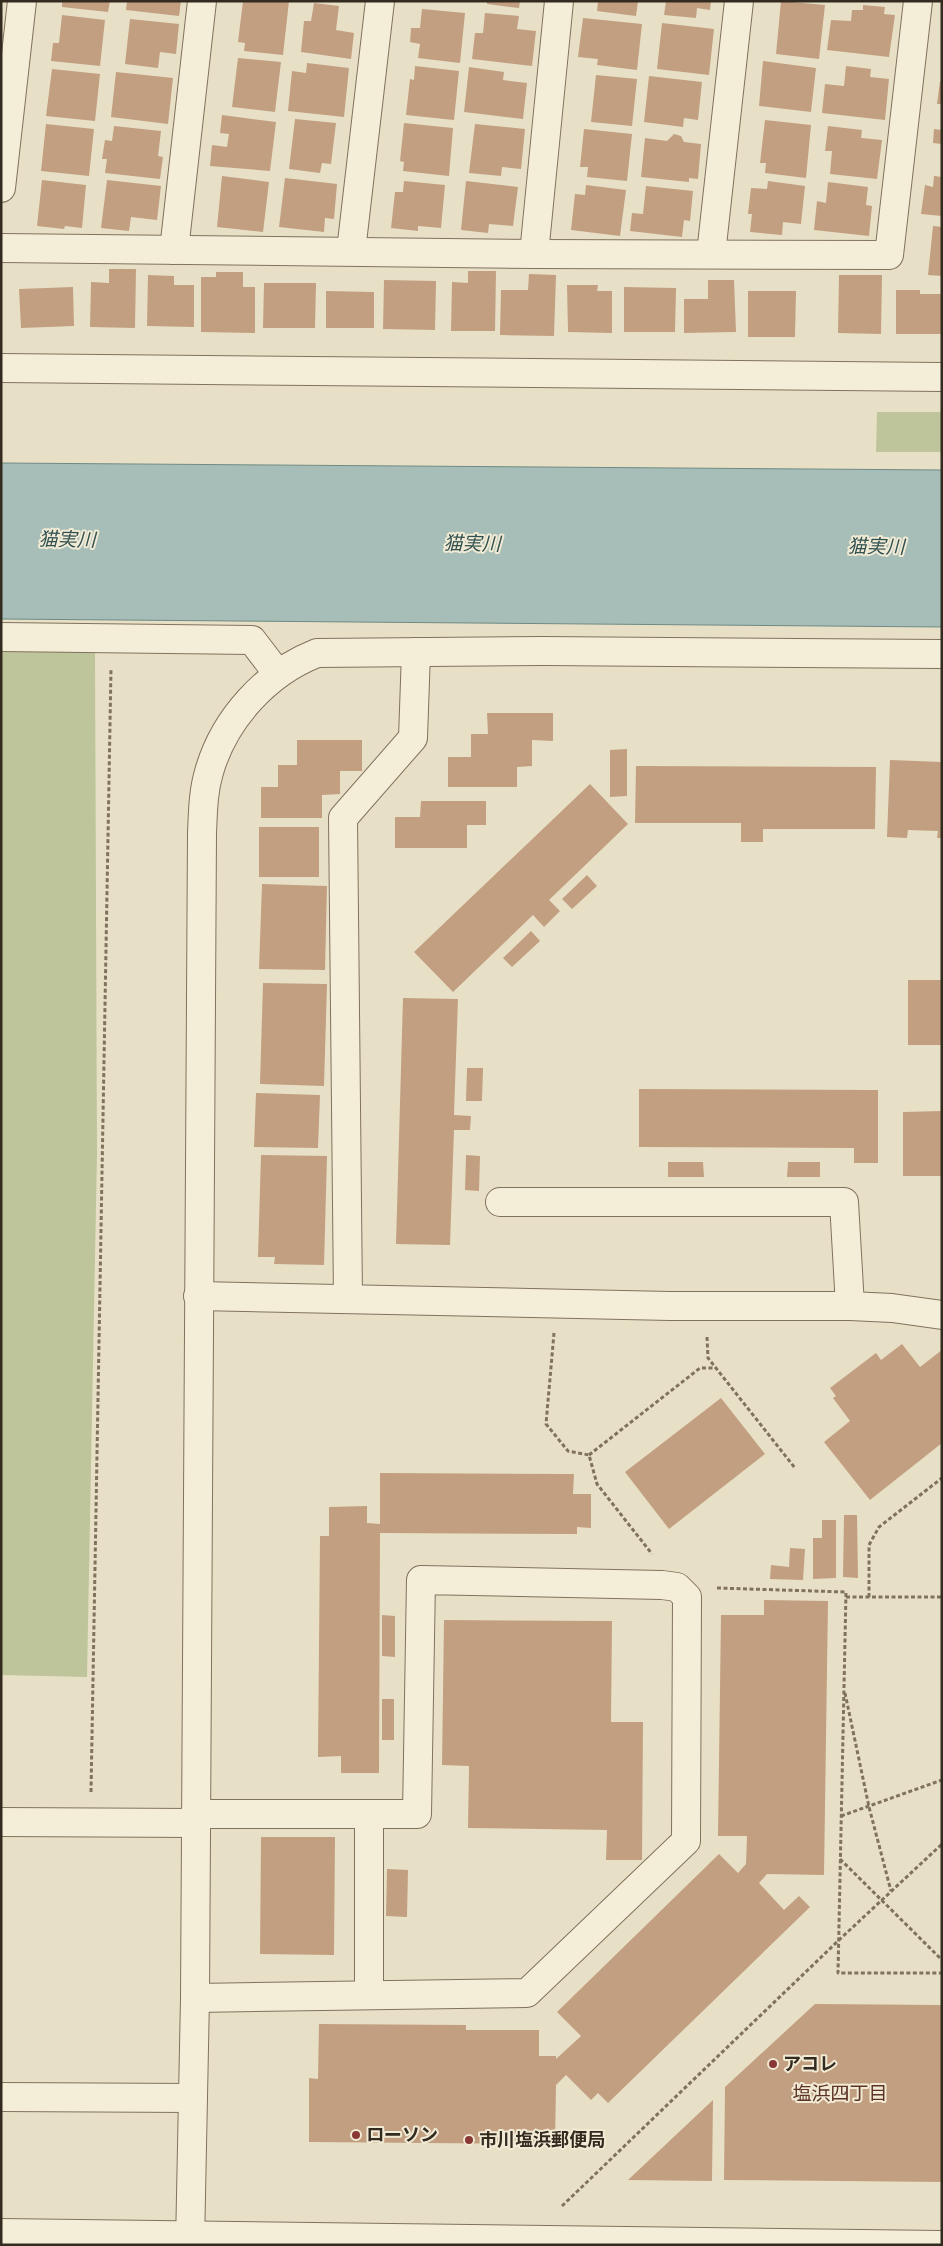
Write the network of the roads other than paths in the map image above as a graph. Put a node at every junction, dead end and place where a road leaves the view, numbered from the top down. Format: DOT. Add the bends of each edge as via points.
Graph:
graph roads {
  1 [pos="22,1"];
  2 [pos="202,1"];
  3 [pos="380,1"];
  4 [pos="559,1"];
  5 [pos="739,1"];
  6 [pos="918,1"];
  7 [pos="10,33"];
  8 [pos="1,188"];
  9 [pos="1,248"];
  10 [pos="174,250"];
  11 [pos="352,251"];
  12 [pos="534,254"];
  13 [pos="711,254"];
  14 [pos="1,368"];
  15 [pos="942,377"];
  16 [pos="1,637"];
  17 [pos="413,652"];
  18 [pos="942,654"];
  19 [pos="278,674"];
  20 [pos="500,1202"];
  21 [pos="198,1296"];
  22 [pos="348,1299"];
  23 [pos="850,1306"];
  24 [pos="942,1315"];
  25 [pos="370,1815"];
  26 [pos="195,1819"];
  27 [pos="1,1822"];
  28 [pos="369,1995"];
  29 [pos="195,1998"];
  30 [pos="1,2097"];
  31 [pos="192,2098"];
  32 [pos="1,2233"];
  33 [pos="190,2240"];
  34 [pos="941,2245"];
  1 -- 7 [label="street"];
  2 -- 10 [label="street"];
  3 -- 11 [label="street"];
  4 -- 12 [label="street"];
  5 -- 13 [label="street"];
  6 -- 13 [label="street" via="889,255"];
  7 -- 8 [label="street"];
  9 -- 10 [label="street"];
  10 -- 11 [label="street"];
  11 -- 12 [label="street"];
  12 -- 13 [label="street"];
  14 -- 15 [label="street"];
  16 -- 19 [label="street" via="252,640"];
  17 -- 18 [label="street"];
  17 -- 19 [label="street" via="317,653 296,661"];
  17 -- 22 [label="street" via="413,738 343,818"];
  19 -- 21 [label="street" via="254,694 221,742 209,771 204,800"];
  20 -- 23 [label="street" via="844,1202"];
  21 -- 22 [label="street"];
  21 -- 26 [label="street"];
  22 -- 23 [label="street"];
  23 -- 24 [label="street"];
  25 -- 26 [label="street"];
  25 -- 28 [label="street"];
  25 -- 28 [label="street" via="417,1814 421,1580 677,1587 687,1597 686,1841 527,1993"];
  26 -- 27 [label="street"];
  26 -- 29 [label="street"];
  28 -- 29 [label="street"];
  29 -- 31 [label="street"];
  30 -- 31 [label="street"];
  31 -- 33 [label="street"];
  32 -- 33 [label="street"];
  33 -- 34 [label="street"];
}
